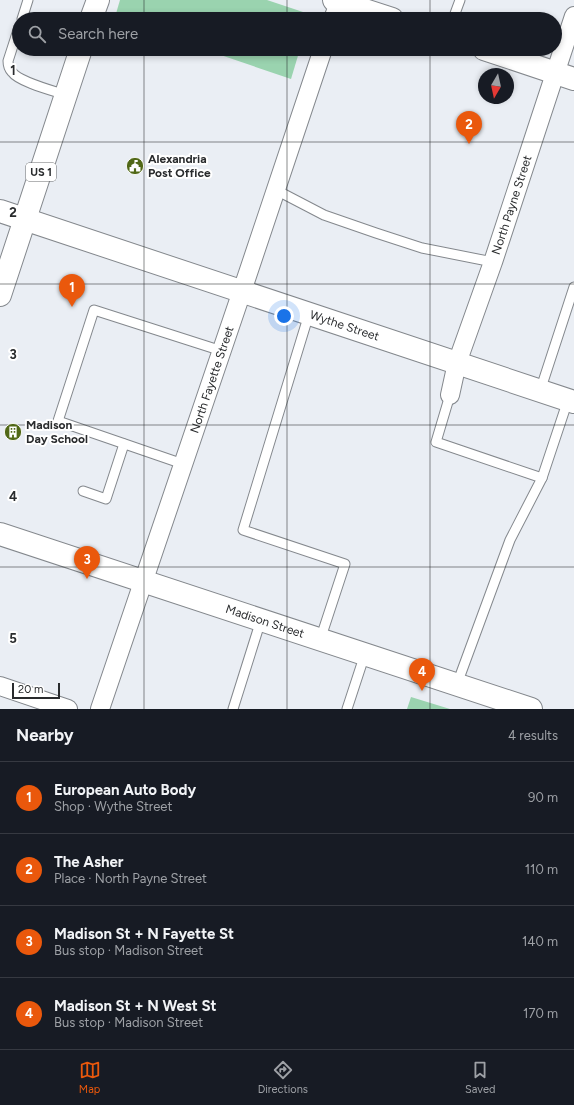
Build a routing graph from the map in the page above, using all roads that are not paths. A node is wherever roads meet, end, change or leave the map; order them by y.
1 (28, 0) edge
2 (98, 0) edge
3 (460, 0) edge
4 (337, 5) edge
5 (24, 12) edge
6 (94, 12) edge
7 (364, 12) edge
8 (456, 12) edge
9 (574, 16) edge
10 (12, 48) edge
11 (80, 56) edge
12 (321, 56) edge
13 (505, 56) edge
14 (565, 76) edge
15 (66, 95) junction
16 (276, 190) junction
17 (0, 212) edge
18 (25, 220) junction
19 (493, 262) junction
20 (574, 287) edge
21 (242, 292) junction
22 (0, 295) edge
23 (309, 314) junction
24 (222, 351) junction
25 (457, 363) junction
26 (540, 391) junction
27 (450, 395) joint
28 (571, 401) edge
29 (124, 444) junction
30 (183, 464) junction
31 (542, 478) junction
32 (83, 491) dead end
33 (0, 534) edge
34 (144, 581) junction
35 (261, 620) junction
36 (320, 640) junction
37 (365, 654) junction
38 (457, 684) junction
39 (0, 686) edge
40 (68, 709) edge
41 (100, 709) edge
42 (233, 709) edge
43 (347, 709) edge
44 (531, 709) edge

1 - 5 lane
2 - 6 main road
3 - 8 lane
4 - 7 main road
9 - 14 street, North Payne Street
10 - 15 lane
11 - 15 main road, US 1
12 - 16 street, North Fayette Street
13 - 14 main road
14 - 19 street, North Payne Street
15 - 18 main road, US 1
16 - 19 lane
16 - 21 street, North Fayette Street
17 - 18 main road, Wythe Street
18 - 21 main road, Wythe Street
18 - 22 main road, US 1
19 - 25 street, North Payne Street
20 - 26 lane
21 - 23 main road, Wythe Street
21 - 24 street, North Fayette Street
23 - 25 main road, Wythe Street
23 - 36 lane
24 - 29 lane
24 - 30 street, North Fayette Street
25 - 26 main road, Wythe Street
25 - 27 street, North Payne Street
26 - 28 main road, Wythe Street
27 - 31 lane
28 - 31 lane
29 - 30 lane
29 - 32 lane
30 - 34 street, North Fayette Street
31 - 38 lane
33 - 34 main road, Madison Street
34 - 35 main road, Madison Street
34 - 41 street, North Fayette Street
35 - 36 main road, Madison Street
35 - 42 lane
36 - 37 main road, Madison Street
37 - 38 main road, Madison Street
37 - 43 lane
38 - 44 main road, Madison Street
39 - 40 street

